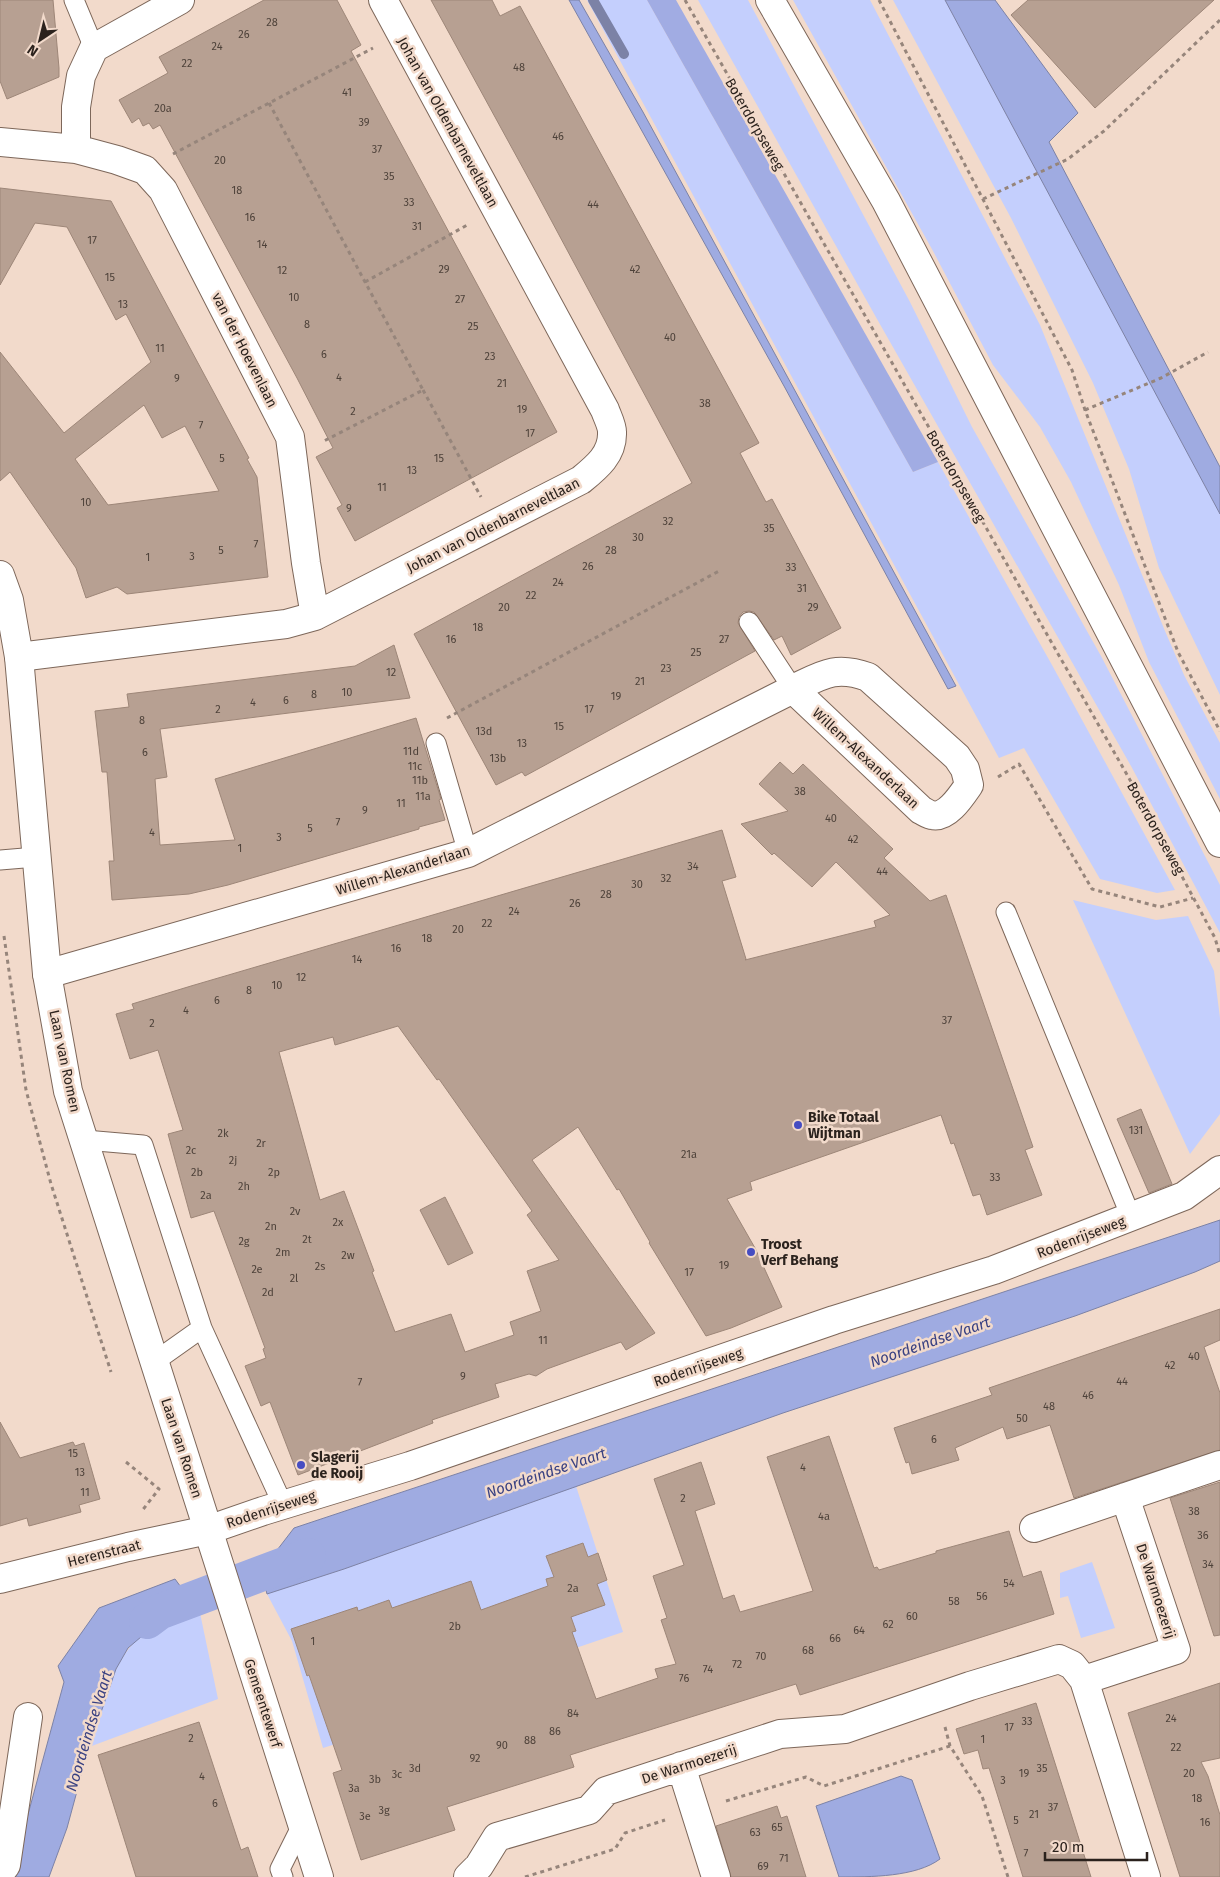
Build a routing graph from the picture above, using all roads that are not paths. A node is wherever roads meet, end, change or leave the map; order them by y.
1 (74, 0) edge
2 (180, 0) edge
3 (383, 0) edge
4 (770, 0) edge
5 (94, 48) junction
6 (0, 142) edge
7 (76, 149) junction
8 (0, 575) edge
9 (315, 616) junction
10 (749, 622) dead end
11 (19, 656) junction
12 (793, 689) junction
13 (436, 743) road end
14 (1220, 843) edge
15 (468, 853) junction
16 (36, 857) junction
17 (0, 860) edge
18 (1006, 912) dead end
19 (47, 974) junction
20 (85, 1140) junction
21 (1220, 1170) edge
22 (1220, 1192) edge
23 (1184, 1196) junction
24 (1132, 1217) junction
25 (202, 1328) junction
26 (154, 1362) junction
27 (1220, 1465) edge
28 (1125, 1497) junction
29 (283, 1505) junction
30 (1034, 1528) dead end
31 (212, 1541) junction
32 (0, 1579) edge
33 (1084, 1680) junction
34 (28, 1717) dead end
35 (681, 1766) junction
36 (302, 1825) junction
37 (0, 1873) edge
38 (283, 1877) edge
39 (319, 1877) edge
40 (468, 1877) edge
41 (716, 1877) edge
42 (1146, 1877) edge

1 - 5 lane
2 - 5 street
3 - 9 street, Johan van Oldenbarneveltlaan
4 - 14 street
5 - 7 street
6 - 7 street, van der Hoevenlaan
7 - 9 street, van der Hoevenlaan
8 - 11 street, Laan van Romen
9 - 11 street, Johan van Oldenbarneveltlaan
10 - 12 lane
11 - 16 street, Laan van Romen
12 - 12 street, Willem-Alexanderlaan
12 - 15 street, Willem-Alexanderlaan
13 - 15 lane
15 - 19 street, Willem-Alexanderlaan
16 - 17 lane
16 - 19 street, Laan van Romen
18 - 24 lane
19 - 20 street, Laan van Romen
20 - 25 lane
20 - 26 street, Laan van Romen
21 - 23 street, Rodenrijseweg
22 - 23 street, Rodenrijseweg
23 - 24 street, Rodenrijseweg
24 - 29 street, Rodenrijseweg
25 - 26 lane
25 - 29 lane
26 - 31 street, Laan van Romen
27 - 28 street
28 - 30 street
28 - 33 street, De Warmoezerij
29 - 31 street, Rodenrijseweg
31 - 32 street, Herenstraat
31 - 36 street, Gemeentewerf
33 - 35 street, De Warmoezerij
33 - 42 street, De Warmoezerij
34 - 37 street
35 - 40 street, De Warmoezerij
35 - 41 street
36 - 38 lane
36 - 39 street, Gemeentewerf

